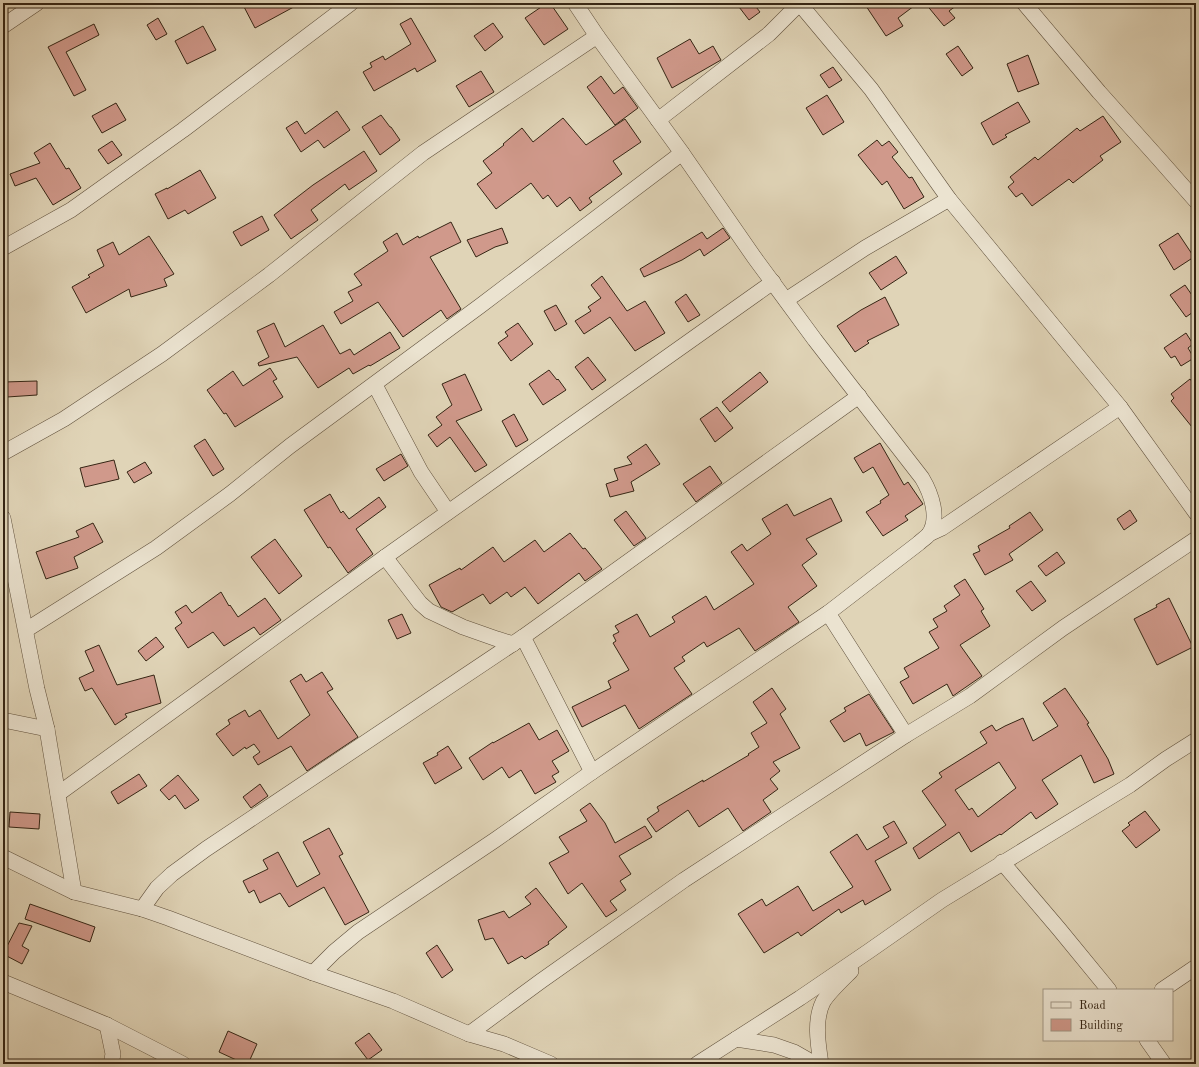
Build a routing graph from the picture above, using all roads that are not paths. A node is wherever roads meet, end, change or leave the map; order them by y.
1 (37, 3) edge
2 (351, 3) edge
3 (575, 3) edge
4 (800, 3) edge
5 (1024, 3) edge
6 (3, 26) edge
7 (597, 36) junction
8 (658, 120) junction
9 (682, 152) junction
10 (949, 199) junction
11 (1196, 201) edge
12 (3, 248) edge
13 (773, 282) junction
14 (786, 300) junction
15 (375, 384) junction
16 (859, 396) junction
17 (1120, 407) junction
18 (3, 453) edge
19 (448, 512) junction
20 (1196, 512) edge
21 (3, 518) edge
22 (929, 534) junction
23 (1196, 539) edge
24 (386, 557) junction
25 (828, 613) junction
26 (26, 630) junction
27 (518, 640) junction
28 (3, 720) edge
29 (47, 729) junction
30 (906, 735) junction
31 (1196, 740) edge
32 (592, 772) junction
33 (58, 794) junction
34 (3, 856) edge
35 (1002, 862) junction
36 (74, 892) junction
37 (142, 909) junction
38 (869, 951) junction
39 (1196, 967) edge
40 (313, 973) junction
41 (3, 982) edge
42 (1108, 989) edge
43 (1163, 989) edge
44 (107, 1025) junction
45 (469, 1034) junction
46 (736, 1039) junction
47 (1148, 1041) edge
48 (111, 1064) edge
49 (183, 1064) edge
50 (551, 1064) edge
51 (697, 1064) edge
52 (815, 1064) edge
53 (821, 1064) edge
54 (1164, 1064) edge

1 - 6 street
2 - 12 street
3 - 7 street
4 - 8 street
4 - 10 street
5 - 11 street
7 - 8 street
7 - 18 street
8 - 9 street
9 - 13 street
9 - 15 street
10 - 14 street
10 - 17 street
13 - 14 street
13 - 19 street
14 - 16 street
15 - 19 street
15 - 26 street
16 - 22 street
16 - 27 street
17 - 20 street
17 - 22 street
19 - 24 street
21 - 26 street
22 - 25 street
23 - 30 street
24 - 27 street
24 - 33 street
25 - 30 street
25 - 32 street
26 - 29 street
27 - 32 street
27 - 37 street
28 - 29 street
29 - 33 street
30 - 45 street
31 - 35 street
32 - 40 street
33 - 36 street
34 - 36 street
35 - 38 street
35 - 42 street
36 - 37 street
37 - 40 street
38 - 46 street
38 - 53 street
39 - 43 street
40 - 45 street
41 - 44 street
44 - 48 street
44 - 49 street
45 - 50 street
46 - 51 street
46 - 52 street
47 - 54 street

